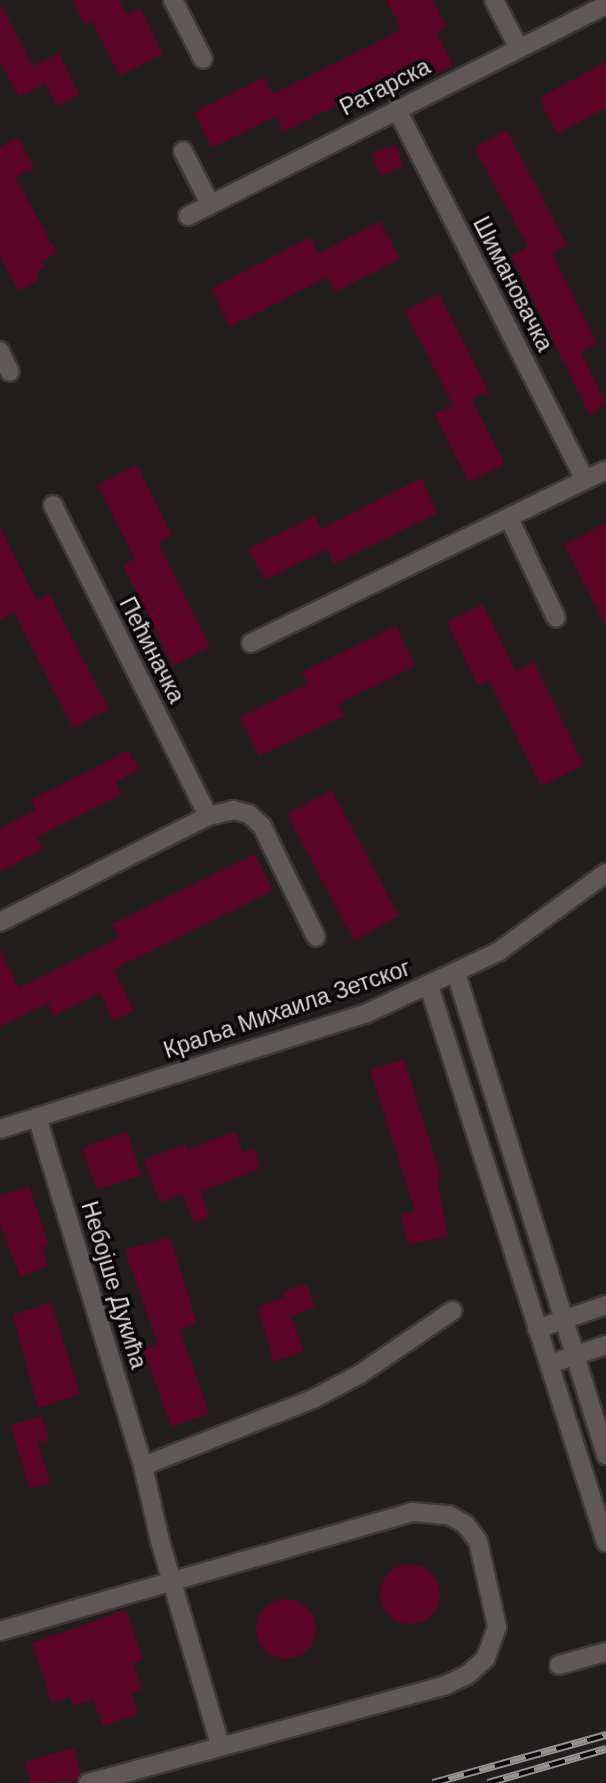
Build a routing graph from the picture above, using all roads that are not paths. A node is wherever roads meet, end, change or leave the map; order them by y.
1 (173, 0) edge
2 (494, 0) edge
3 (606, 5) edge
4 (518, 47) junction
5 (203, 59) dead end
6 (397, 109) junction
7 (183, 151) dead end
8 (210, 204) junction
9 (188, 216) dead end
10 (0, 351) edge
11 (10, 372) dead end
12 (606, 470) edge
13 (585, 480) junction
14 (53, 505) dead end
15 (509, 518) junction
16 (556, 618) dead end
17 (251, 643) dead end
18 (208, 816) junction
19 (606, 873) edge
20 (0, 922) edge
21 (316, 937) dead end
22 (456, 973) junction
23 (429, 986) junction
24 (37, 1117) junction
25 (0, 1129) edge
26 (606, 1306) edge
27 (452, 1311) dead end
28 (563, 1319) junction
29 (537, 1329) junction
30 (606, 1345) edge
31 (575, 1355) junction
32 (550, 1364) junction
33 (606, 1455) edge
34 (143, 1466) junction
35 (606, 1543) edge
36 (172, 1581) junction
37 (0, 1631) edge
38 (606, 1652) edge
39 (559, 1665) dead end
40 (220, 1745) junction
41 (88, 1783) edge

1 - 5 street
2 - 4 street
3 - 4 street, Ратарска
4 - 6 street, Ратарска
6 - 8 street, Ратарска
6 - 13 street, Шимановачка
7 - 8 street
8 - 9 street, Ратарска
10 - 11 street
12 - 13 street
13 - 15 street
14 - 18 street, Пећиначка
15 - 16 street
15 - 17 street
18 - 20 street
18 - 21 street
19 - 22 street, Краља Михаила Зетског
22 - 23 street, Краља Михаила Зетског
22 - 28 street
23 - 24 street, Краља Михаила Зетског
23 - 29 street
24 - 25 street, Краља Михаила Зетског
24 - 34 street, Небојше Дукића
26 - 28 street
27 - 34 street
28 - 29 street
28 - 31 street
29 - 32 street
30 - 31 street
31 - 32 street
31 - 33 street
32 - 35 street
34 - 36 street, Небојше Дукића
36 - 37 street
36 - 40 street, Небојше Дукића
36 - 40 street
38 - 39 street
40 - 41 street

